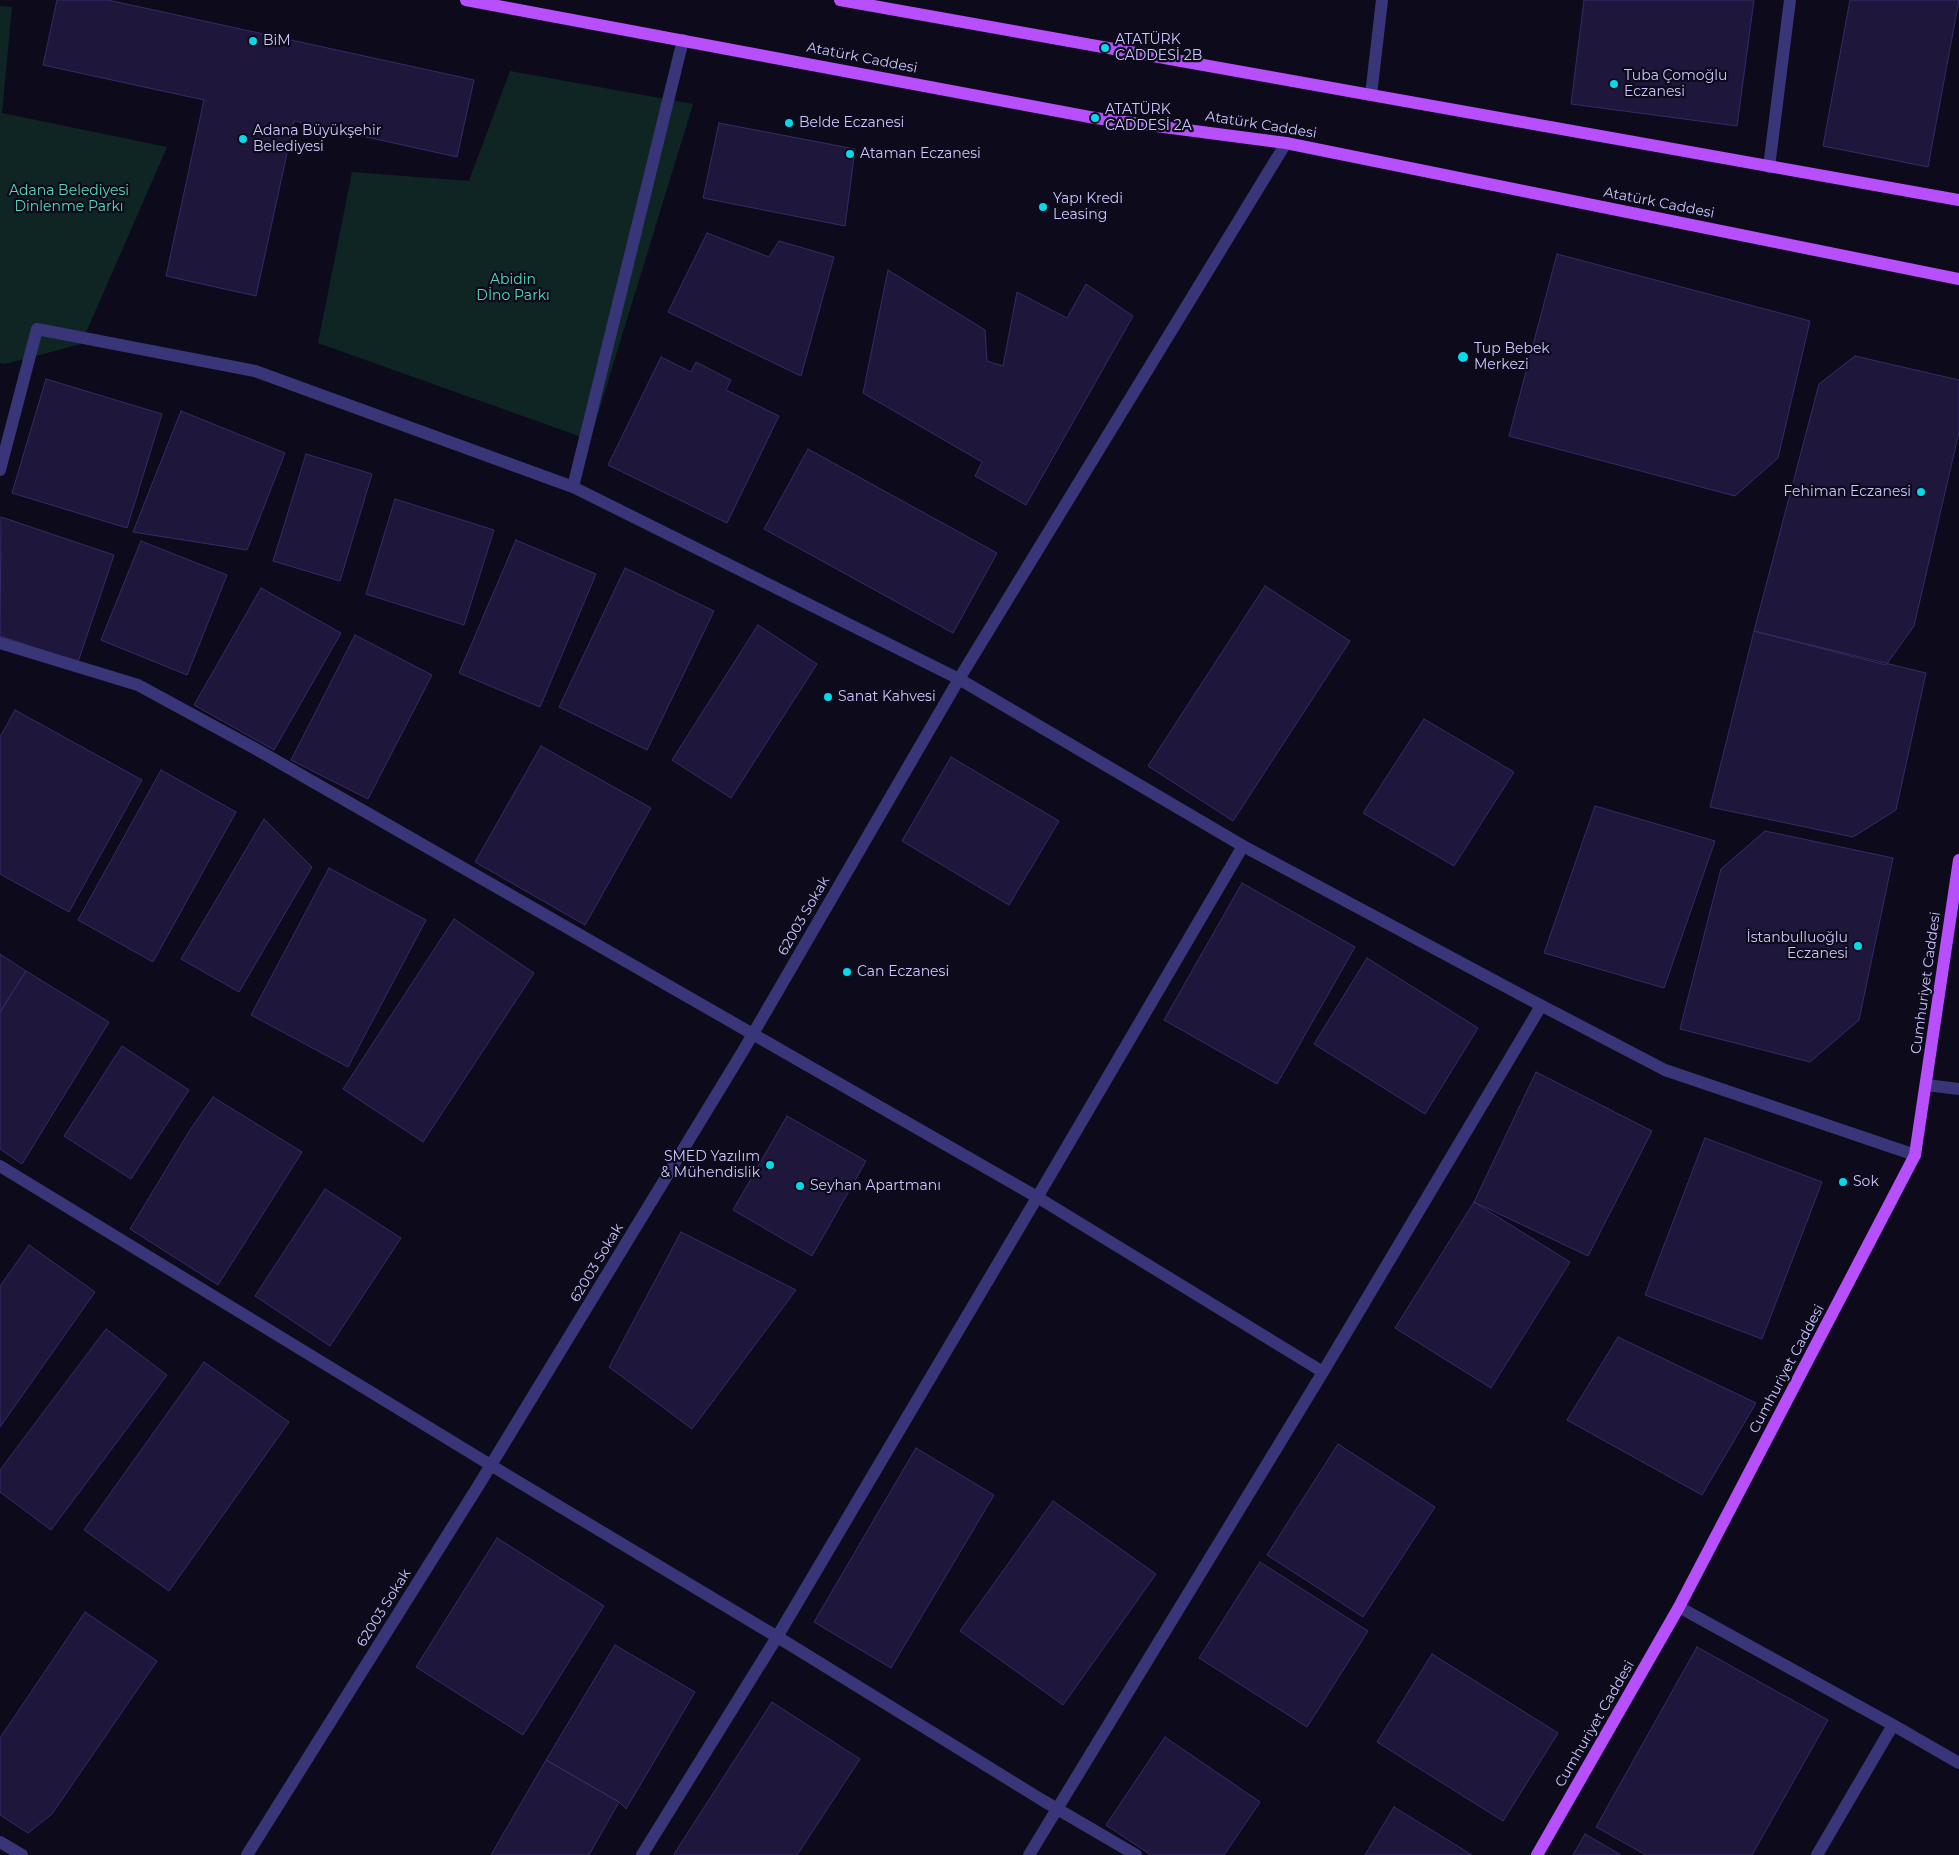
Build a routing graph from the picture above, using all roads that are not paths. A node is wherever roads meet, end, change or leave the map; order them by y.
1 (466, 0) edge
2 (840, 0) edge
3 (1382, 0) edge
4 (1790, 0) edge
5 (683, 40) junction
6 (1371, 95) junction
7 (1286, 142) junction
8 (1769, 166) junction
9 (1959, 200) edge
10 (1959, 279) edge
11 (0, 470) edge
12 (572, 487) junction
13 (0, 643) edge
14 (959, 679) junction
15 (1242, 846) junction
16 (1959, 860) edge
17 (1541, 1006) junction
18 (754, 1034) junction
19 (1926, 1085) junction
20 (1959, 1089) edge
21 (1915, 1155) junction
22 (0, 1166) edge
23 (1037, 1198) junction
24 (1323, 1372) junction
25 (491, 1465) junction
26 (1679, 1607) junction
27 (777, 1636) junction
28 (1893, 1724) junction
29 (1959, 1763) edge
30 (1057, 1809) junction
31 (0, 1842) edge
32 (22, 1855) edge
33 (247, 1855) edge
34 (642, 1855) edge
35 (1029, 1855) edge
36 (1136, 1855) edge
37 (1537, 1855) edge
38 (1817, 1855) edge

1 - 5 main road, Atatürk Caddesi
2 - 6 main road
3 - 6 street
4 - 8 street
5 - 7 main road, Atatürk Caddesi
5 - 12 street
6 - 8 main road
7 - 10 main road, Atatürk Caddesi
7 - 14 street, 62003 Sokak
8 - 9 main road
11 - 12 street
12 - 14 street
13 - 18 street
14 - 15 street
14 - 18 street, 62003 Sokak
15 - 17 street
15 - 23 street
16 - 19 main road, Cumhuriyet Caddesi
17 - 21 street
17 - 24 street
18 - 23 street
18 - 25 street, 62003 Sokak
19 - 20 street
19 - 21 main road, Cumhuriyet Caddesi
21 - 26 main road, Cumhuriyet Caddesi
22 - 25 street
23 - 24 street
23 - 27 street
24 - 30 street
25 - 27 street
25 - 33 street, 62003 Sokak
26 - 28 street
26 - 37 main road, Cumhuriyet Caddesi
27 - 30 street
27 - 34 street
28 - 29 street
28 - 38 street
30 - 35 street
30 - 36 street
31 - 32 street

